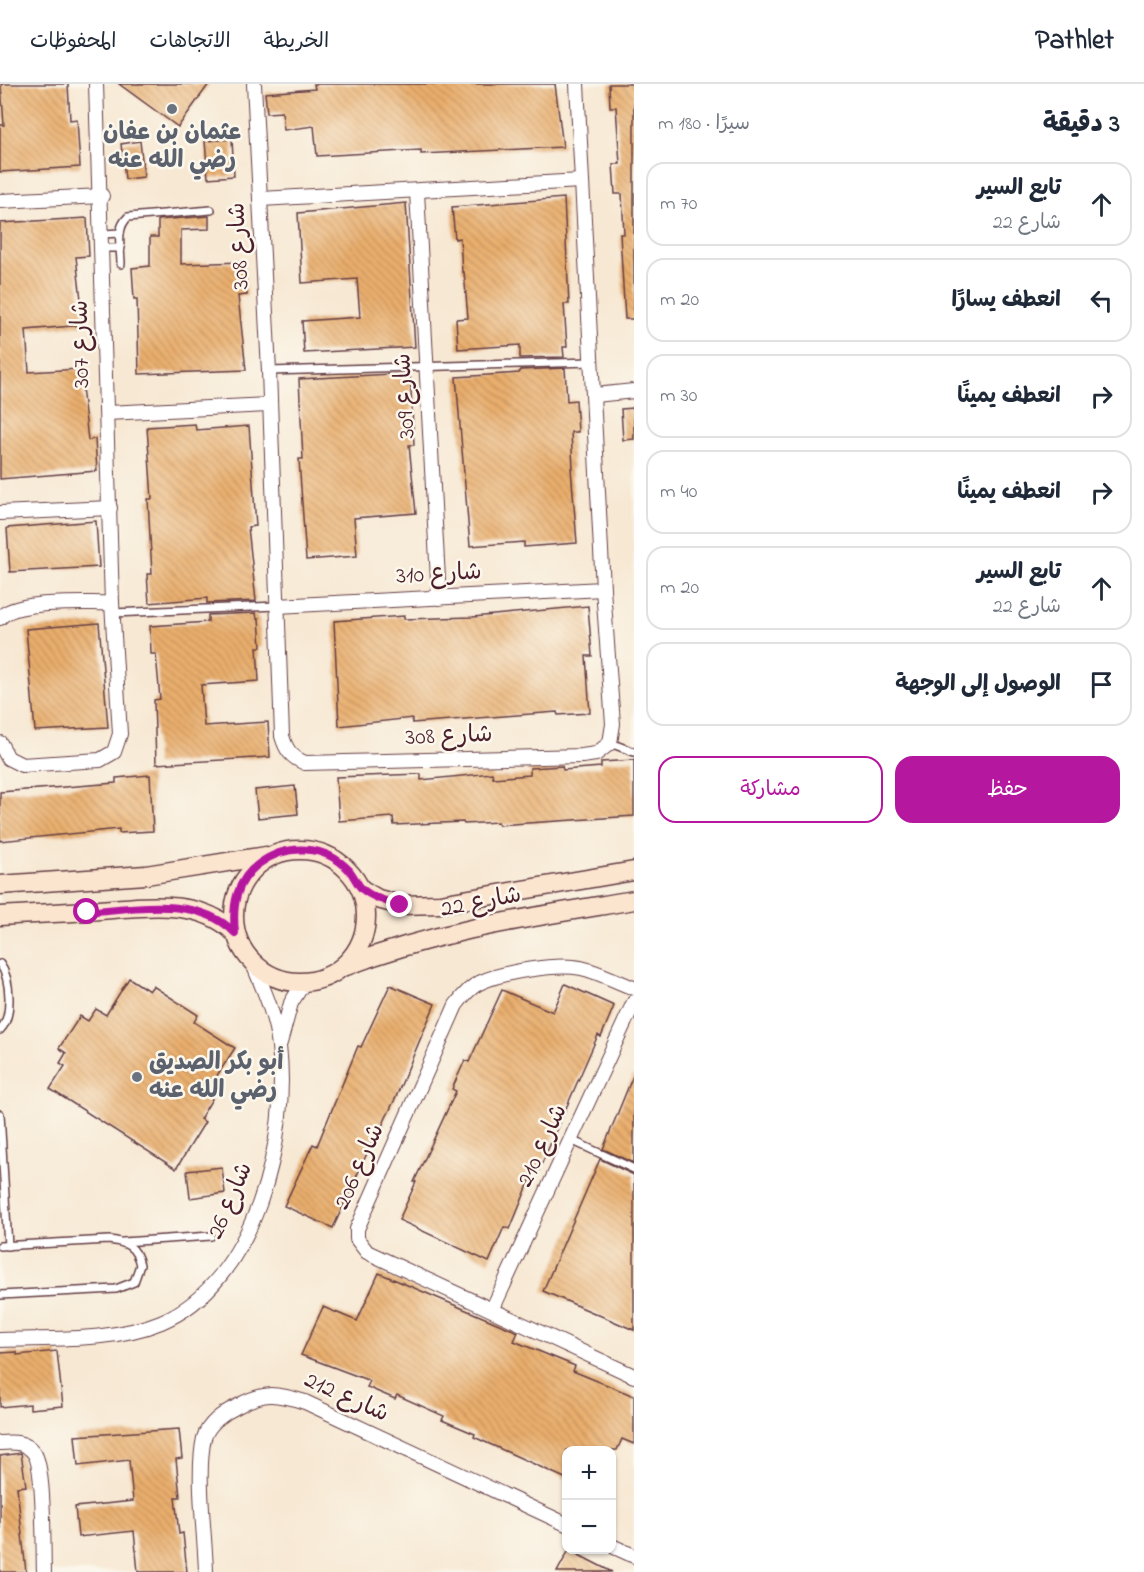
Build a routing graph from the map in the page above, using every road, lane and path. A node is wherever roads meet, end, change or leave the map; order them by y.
1 (96, 84) edge
2 (254, 84) edge
3 (577, 84) edge
4 (581, 182) junction
5 (417, 192) junction
6 (102, 196) junction
7 (261, 199) junction
8 (0, 201) edge
9 (211, 210) dead end
10 (120, 234) junction
11 (103, 241) junction
12 (121, 248) junction
13 (122, 264) dead end
14 (592, 362) junction
15 (427, 367) junction
16 (269, 371) junction
17 (634, 392) edge
18 (595, 394) junction
19 (269, 405) junction
20 (106, 413) junction
21 (110, 508) junction
22 (0, 513) edge
23 (603, 589) junction
24 (439, 598) junction
25 (277, 606) junction
26 (113, 608) junction
27 (0, 618) edge
28 (0, 743) edge
29 (610, 743) junction
30 (634, 752) edge
31 (271, 855) junction
32 (634, 871) edge
33 (0, 885) edge
34 (362, 889) junction
35 (634, 900) edge
36 (0, 916) edge
37 (235, 933) junction
38 (0, 964) edge
39 (253, 964) junction
40 (342, 968) junction
41 (304, 982) junction
42 (634, 988) edge
43 (634, 1002) edge
44 (0, 1030) edge
45 (279, 1045) junction
46 (0, 1114) edge
47 (571, 1140) junction
48 (634, 1169) edge
49 (211, 1236) dead end
50 (123, 1242) junction
51 (4, 1246) edge
52 (0, 1295) edge
53 (493, 1308) junction
54 (0, 1340) edge
55 (634, 1376) edge
56 (0, 1443) edge
57 (562, 1522) edge
58 (616, 1548) edge
59 (634, 1556) edge
60 (44, 1572) edge
61 (206, 1572) edge

1 - 6 street, شارع 307
2 - 7 street, شارع 308
3 - 4 street
4 - 5 street
4 - 14 street
5 - 7 street
5 - 15 street, شارع 309
6 - 8 street
6 - 11 street, شارع 307
7 - 16 street, شارع 308
9 - 10 lane
10 - 11 lane
10 - 12 lane
11 - 12 lane
11 - 20 street, شارع 307
12 - 13 lane
14 - 15 lane
14 - 18 street
15 - 16 lane
15 - 24 street, شارع 309
16 - 19 street, شارع 308
17 - 18 street
18 - 23 street
19 - 20 street
19 - 25 street, شارع 308
20 - 21 street, شارع 307
21 - 22 street
21 - 26 street, شارع 307
23 - 24 street, شارع 310
23 - 29 street
24 - 25 street, شارع 310
25 - 26 lane
25 - 29 street, شارع 308
26 - 27 street
26 - 28 street, شارع 307
29 - 30 lane
31 - 33 street
31 - 34 street
31 - 37 street
32 - 34 street, شارع 22
34 - 40 street
35 - 40 street, شارع 22
36 - 37 street
37 - 39 street
38 - 44 lane
39 - 41 street
39 - 45 street, شارع 26
40 - 41 street
41 - 45 street, شارع 26
42 - 53 street, شارع 206
43 - 47 street, شارع 210
45 - 54 street, شارع 26
46 - 51 lane
47 - 48 lane
47 - 53 street, شارع 210
49 - 50 lane
50 - 51 lane
50 - 52 lane
53 - 55 street, شارع 206
56 - 60 street
57 - 61 street, شارع 212
58 - 59 street

